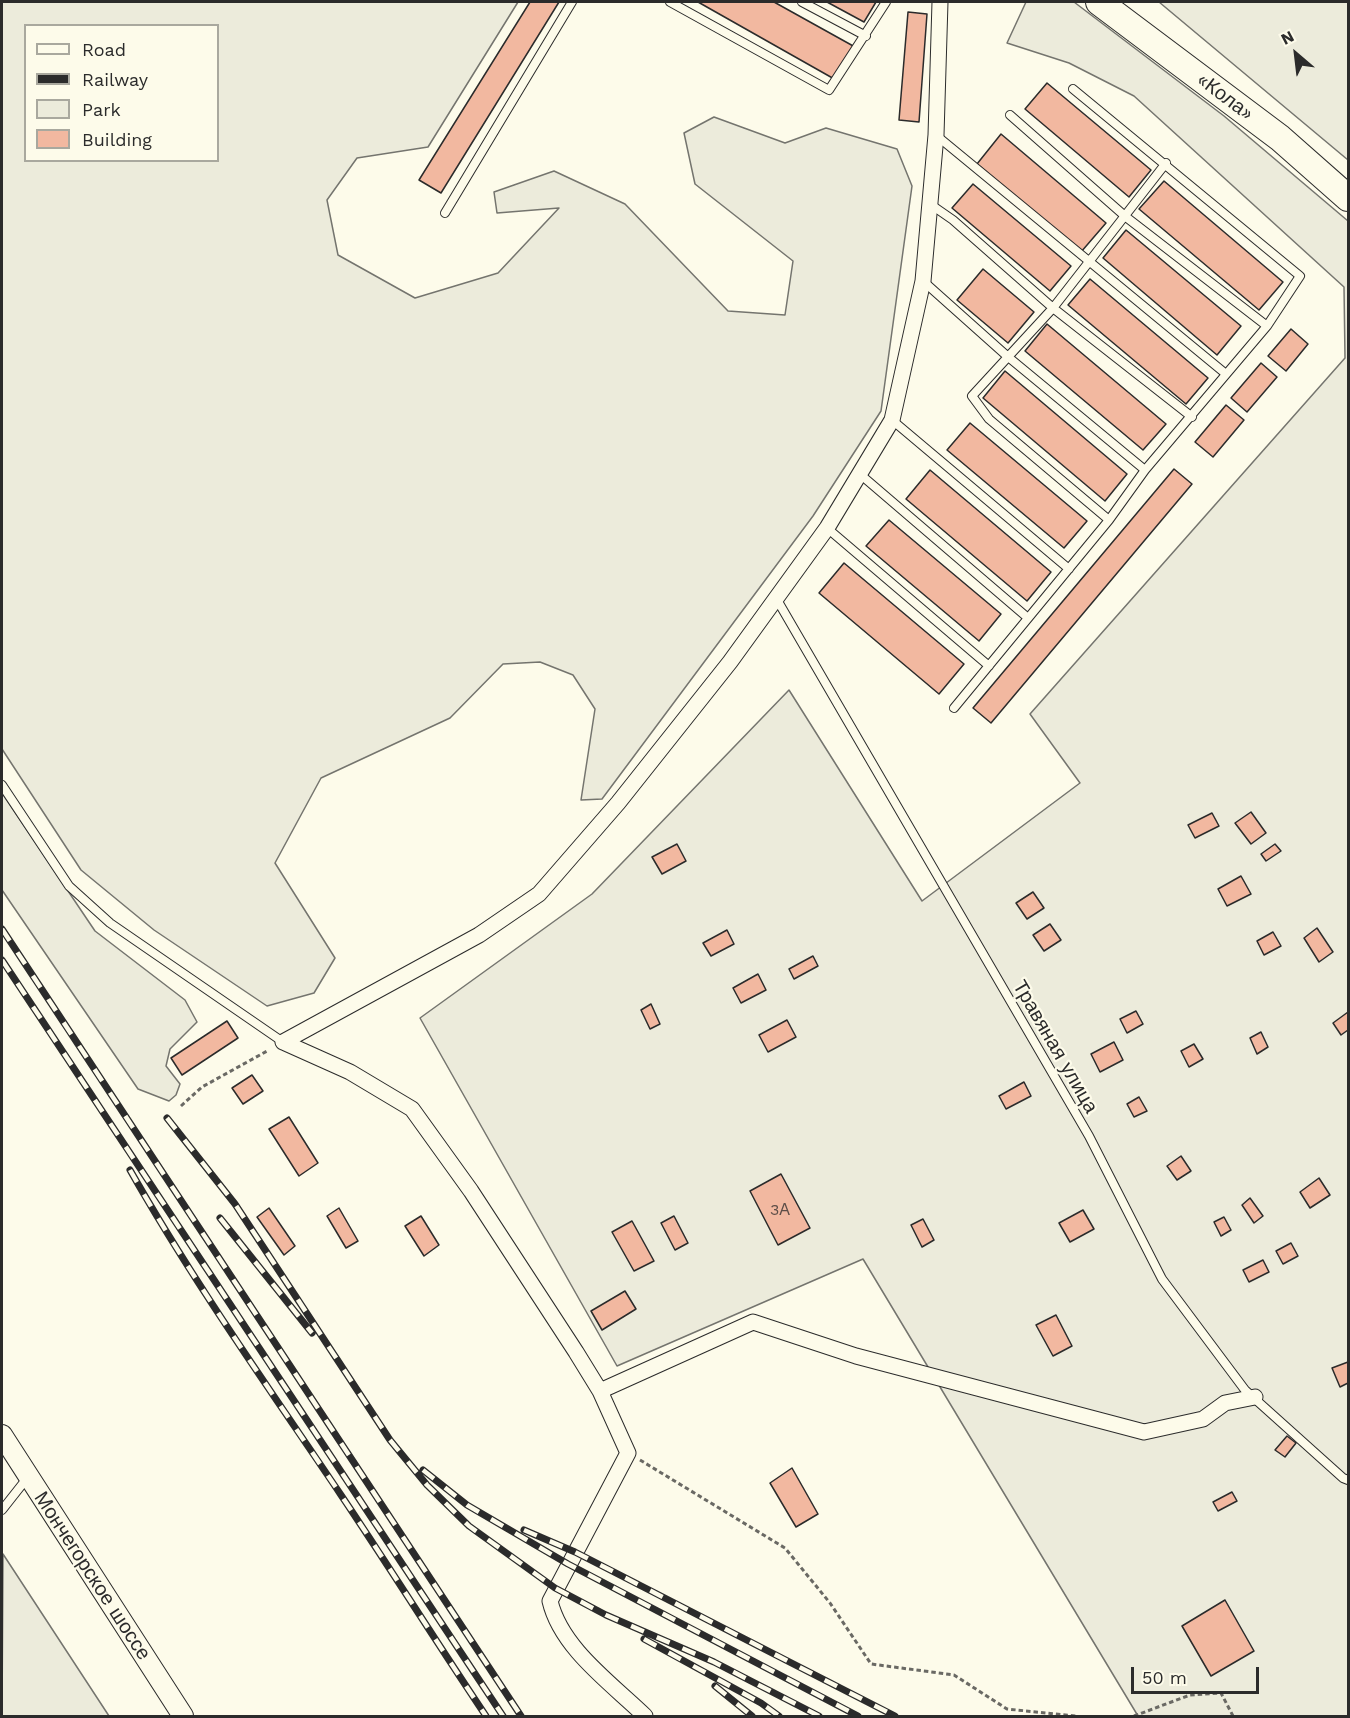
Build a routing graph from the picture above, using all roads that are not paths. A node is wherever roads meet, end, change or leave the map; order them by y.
1 (572, 2) edge
2 (670, 2) edge
3 (802, 2) edge
4 (886, 2) edge
5 (940, 2) edge
6 (1099, 2) edge
7 (866, 36) junction
8 (1073, 89) dead end
9 (1010, 115) dead end
10 (936, 135) junction
11 (1167, 163) junction
12 (1348, 198) edge
13 (930, 204) junction
14 (445, 213) dead end
15 (1126, 217) junction
16 (1089, 263) junction
17 (923, 281) junction
18 (1053, 308) junction
19 (1267, 326) junction
20 (1007, 356) junction
21 (1227, 374) junction
22 (1192, 417) junction
23 (892, 420) junction
24 (1145, 470) junction
25 (861, 475) junction
26 (1109, 520) junction
27 (827, 528) junction
28 (1069, 569) junction
29 (775, 596) junction
30 (1028, 618) junction
31 (989, 666) junction
32 (954, 708) dead end
33 (2, 785) edge
34 (284, 1042) junction
35 (600, 1391) junction
36 (1255, 1397) junction
37 (2, 1435) edge
38 (28, 1477) junction
39 (1348, 1480) edge
40 (2, 1510) edge
41 (183, 1716) edge
42 (645, 1716) edge

1 - 14 lane
2 - 7 lane
3 - 7 lane
4 - 7 lane
5 - 10 street
6 - 12 highway, «Кола»
8 - 11 lane
9 - 15 lane
10 - 13 street
10 - 16 lane
11 - 15 lane
11 - 19 lane
13 - 17 street
13 - 18 lane
15 - 16 lane
15 - 19 lane
16 - 18 lane
16 - 21 lane
17 - 20 lane
17 - 23 street
18 - 20 lane
18 - 22 lane
19 - 21 lane
20 - 24 lane
20 - 26 lane
21 - 22 lane
22 - 24 lane
23 - 25 street
23 - 28 lane
24 - 26 lane
25 - 27 street
25 - 30 lane
26 - 28 lane
27 - 29 street
27 - 31 lane
28 - 30 lane
29 - 34 street
29 - 36 lane, Травяная улица
30 - 31 lane
31 - 32 lane
33 - 34 lane
34 - 35 street
35 - 36 street
35 - 42 street
36 - 39 lane, Травяная улица
37 - 38 street, Мончегорское шоссе
38 - 40 lane
38 - 41 street, Мончегорское шоссе

